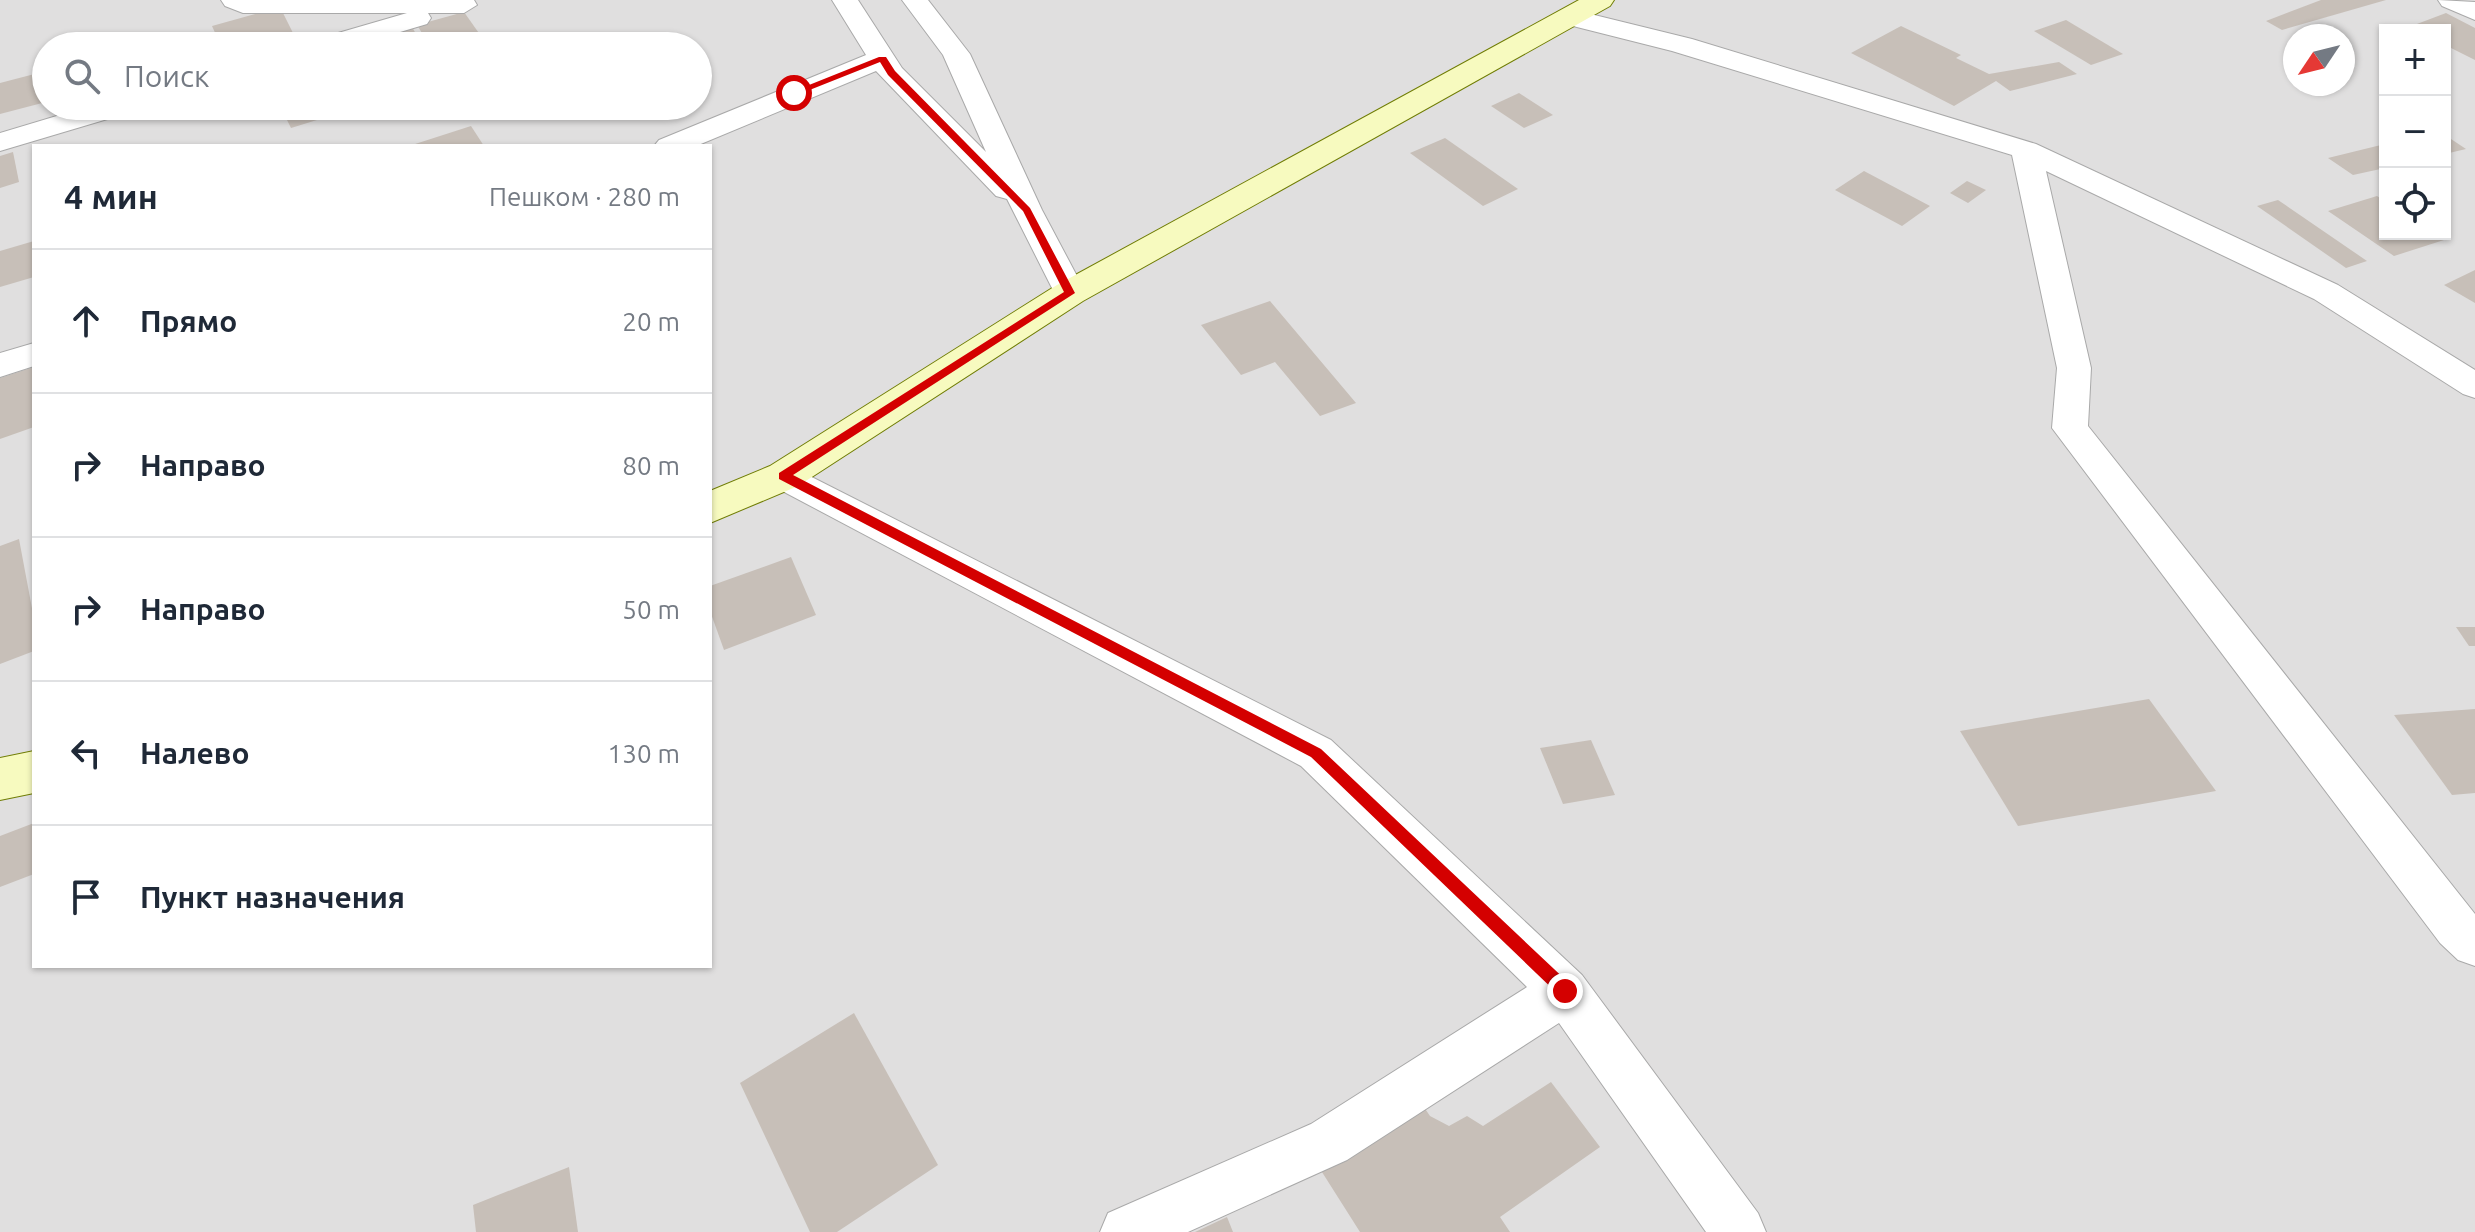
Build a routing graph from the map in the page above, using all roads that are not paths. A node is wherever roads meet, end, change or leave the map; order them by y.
1 (234, 0) edge
2 (845, 0) edge
3 (915, 0) edge
4 (1600, 0) edge
5 (2451, 0) edge
6 (472, 2) edge
7 (2475, 12) edge
8 (1570, 17) junction
9 (371, 32) edge
10 (882, 58) junction
11 (74, 120) edge
12 (0, 142) edge
13 (675, 144) edge
14 (2026, 150) junction
15 (1027, 210) junction
16 (1070, 293) junction
17 (32, 355) edge
18 (0, 365) edge
19 (2475, 386) edge
20 (784, 476) junction
21 (712, 507) edge
22 (32, 772) edge
23 (0, 779) edge
24 (2475, 944) edge
25 (1565, 991) junction
26 (1127, 1232) edge
27 (1739, 1232) edge

1 - 6 street
2 - 10 street
3 - 15 street
4 - 8 street
5 - 7 street
6 - 9 street
8 - 14 street
8 - 16 street
10 - 13 street
10 - 15 street
11 - 12 street
14 - 19 street
14 - 24 street
15 - 16 street
16 - 20 street
17 - 18 street
20 - 21 street
20 - 25 street
22 - 23 street
25 - 26 street
25 - 27 street

